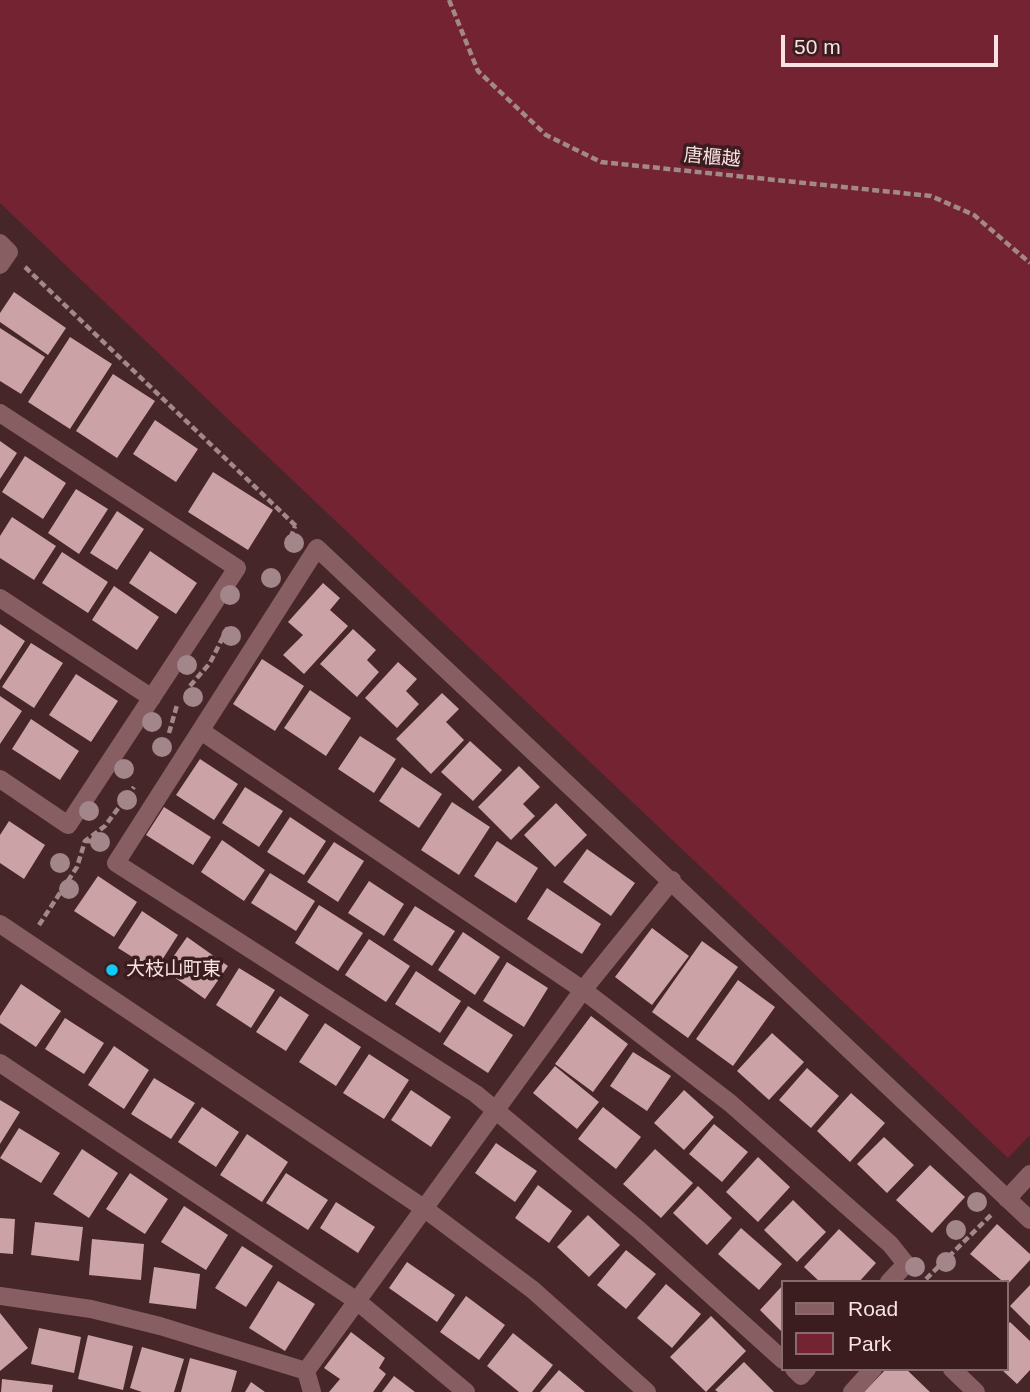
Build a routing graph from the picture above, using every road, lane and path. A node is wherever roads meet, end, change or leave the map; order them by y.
1 (449, 0) edge
2 (3, 253) edge
3 (1030, 263) edge
4 (0, 413) edge
5 (295, 526) junction
6 (317, 548) junction
7 (286, 551) dead end
8 (0, 598) edge
9 (235, 616) dead end
10 (185, 692) dead end
11 (152, 698) junction
12 (180, 698) dead end
13 (201, 732) junction
14 (166, 742) dead end
15 (0, 779) edge
16 (138, 782) dead end
17 (68, 825) junction
18 (85, 841) junction
19 (125, 850) junction
20 (672, 880) junction
21 (0, 924) edge
22 (27, 942) junction
23 (583, 990) junction
24 (0, 1063) edge
25 (496, 1109) junction
26 (1030, 1174) edge
27 (1007, 1199) junction
28 (425, 1209) junction
29 (1030, 1220) edge
30 (891, 1280) edge
31 (925, 1280) edge
32 (0, 1296) edge
33 (357, 1301) junction
34 (782, 1359) edge
35 (306, 1371) junction
36 (871, 1371) edge
37 (954, 1371) edge
38 (312, 1392) edge
39 (466, 1392) edge
40 (647, 1392) edge
41 (852, 1392) edge
42 (976, 1392) edge

1 - 3 path, 唐櫃越
2 - 5 path
4 - 11 street
5 - 6 path
5 - 7 path
6 - 13 street
6 - 20 street
8 - 11 street
9 - 10 path
11 - 17 street
12 - 14 path
13 - 19 street
13 - 23 street
15 - 17 street
16 - 18 path
17 - 18 path
18 - 19 path
18 - 22 path
19 - 25 street
20 - 23 street
20 - 27 street
21 - 22 street
22 - 28 street
23 - 25 street
23 - 30 street
24 - 33 street
25 - 28 street
25 - 34 street
26 - 27 street
27 - 29 street
27 - 31 path
28 - 33 street
28 - 40 street
32 - 35 street
33 - 35 street
33 - 39 street
35 - 38 street
36 - 41 street
37 - 42 street

